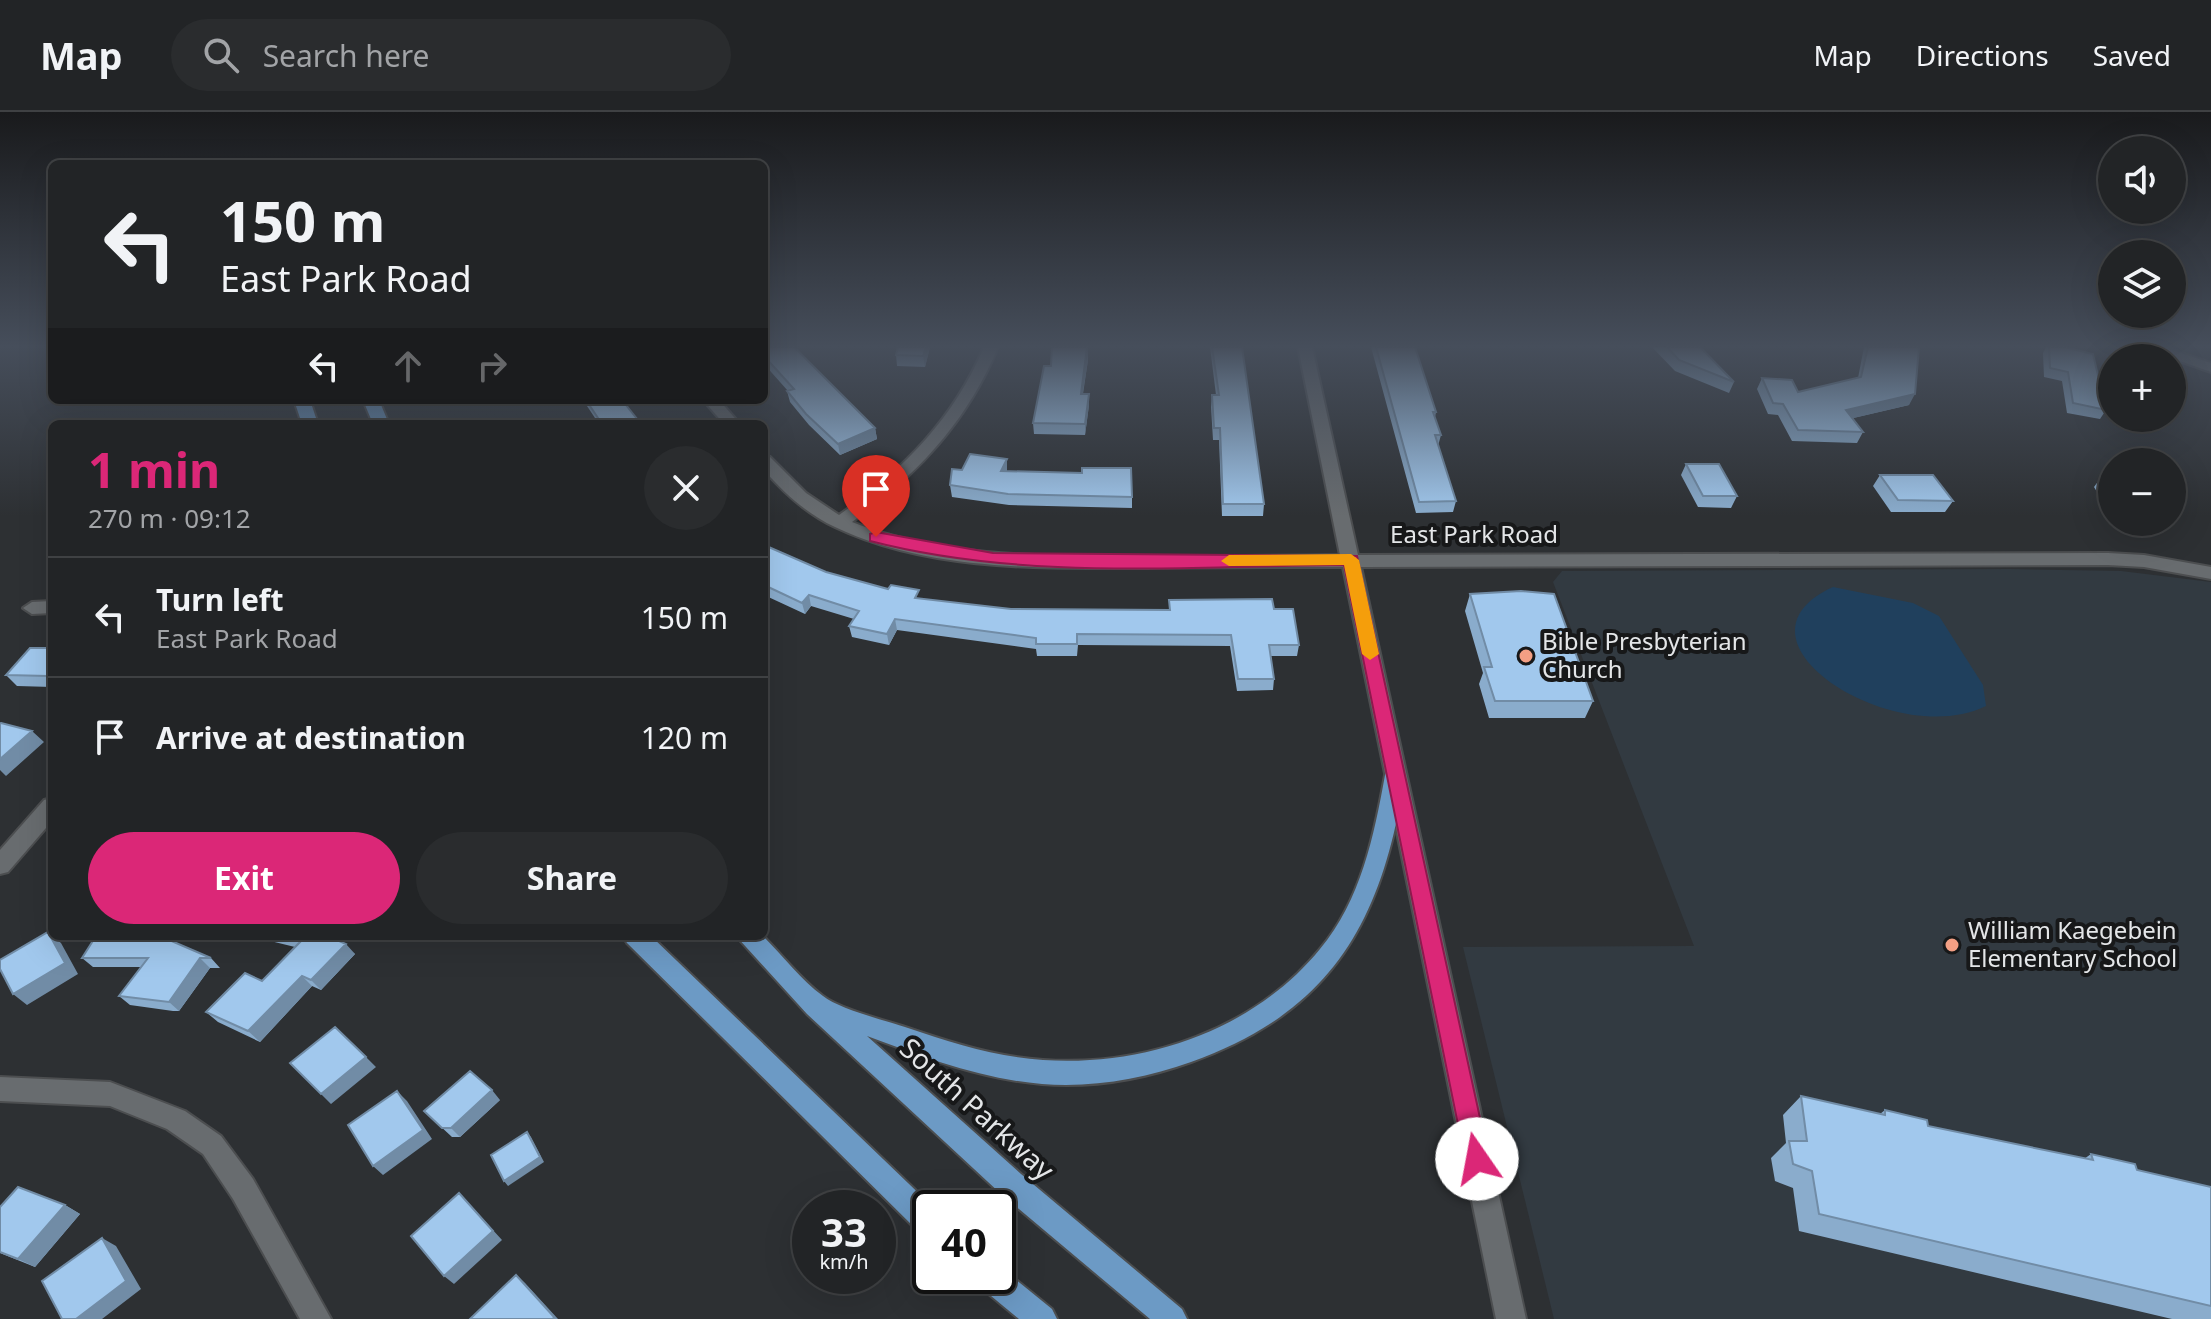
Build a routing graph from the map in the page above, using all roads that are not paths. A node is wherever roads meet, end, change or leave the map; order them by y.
1 (964, 403) edge
2 (1317, 403) edge
3 (714, 404) edge
4 (728, 420) edge
5 (768, 464) edge
6 (842, 521) junction
7 (1351, 560) junction
8 (2211, 573) edge
9 (48, 607) edge
10 (32, 608) dead end
11 (1395, 775) junction
12 (48, 811) edge
13 (0, 865) edge
14 (639, 940) edge
15 (752, 940) edge
16 (816, 1006) junction
17 (0, 1089) edge
18 (912, 1205) edge
19 (1011, 1294) edge
20 (316, 1319) edge
21 (1042, 1319) edge
22 (1172, 1319) edge
23 (1511, 1319) edge

1 - 6 street
2 - 7 street
3 - 4 street
5 - 6 street, East Park Road
6 - 7 street, East Park Road
7 - 8 street, East Park Road
7 - 11 street
9 - 10 street
11 - 16 main road
11 - 23 street
12 - 13 street
14 - 18 main road
15 - 16 main road, South Parkway
16 - 22 main road, South Parkway
17 - 20 street
19 - 21 main road

